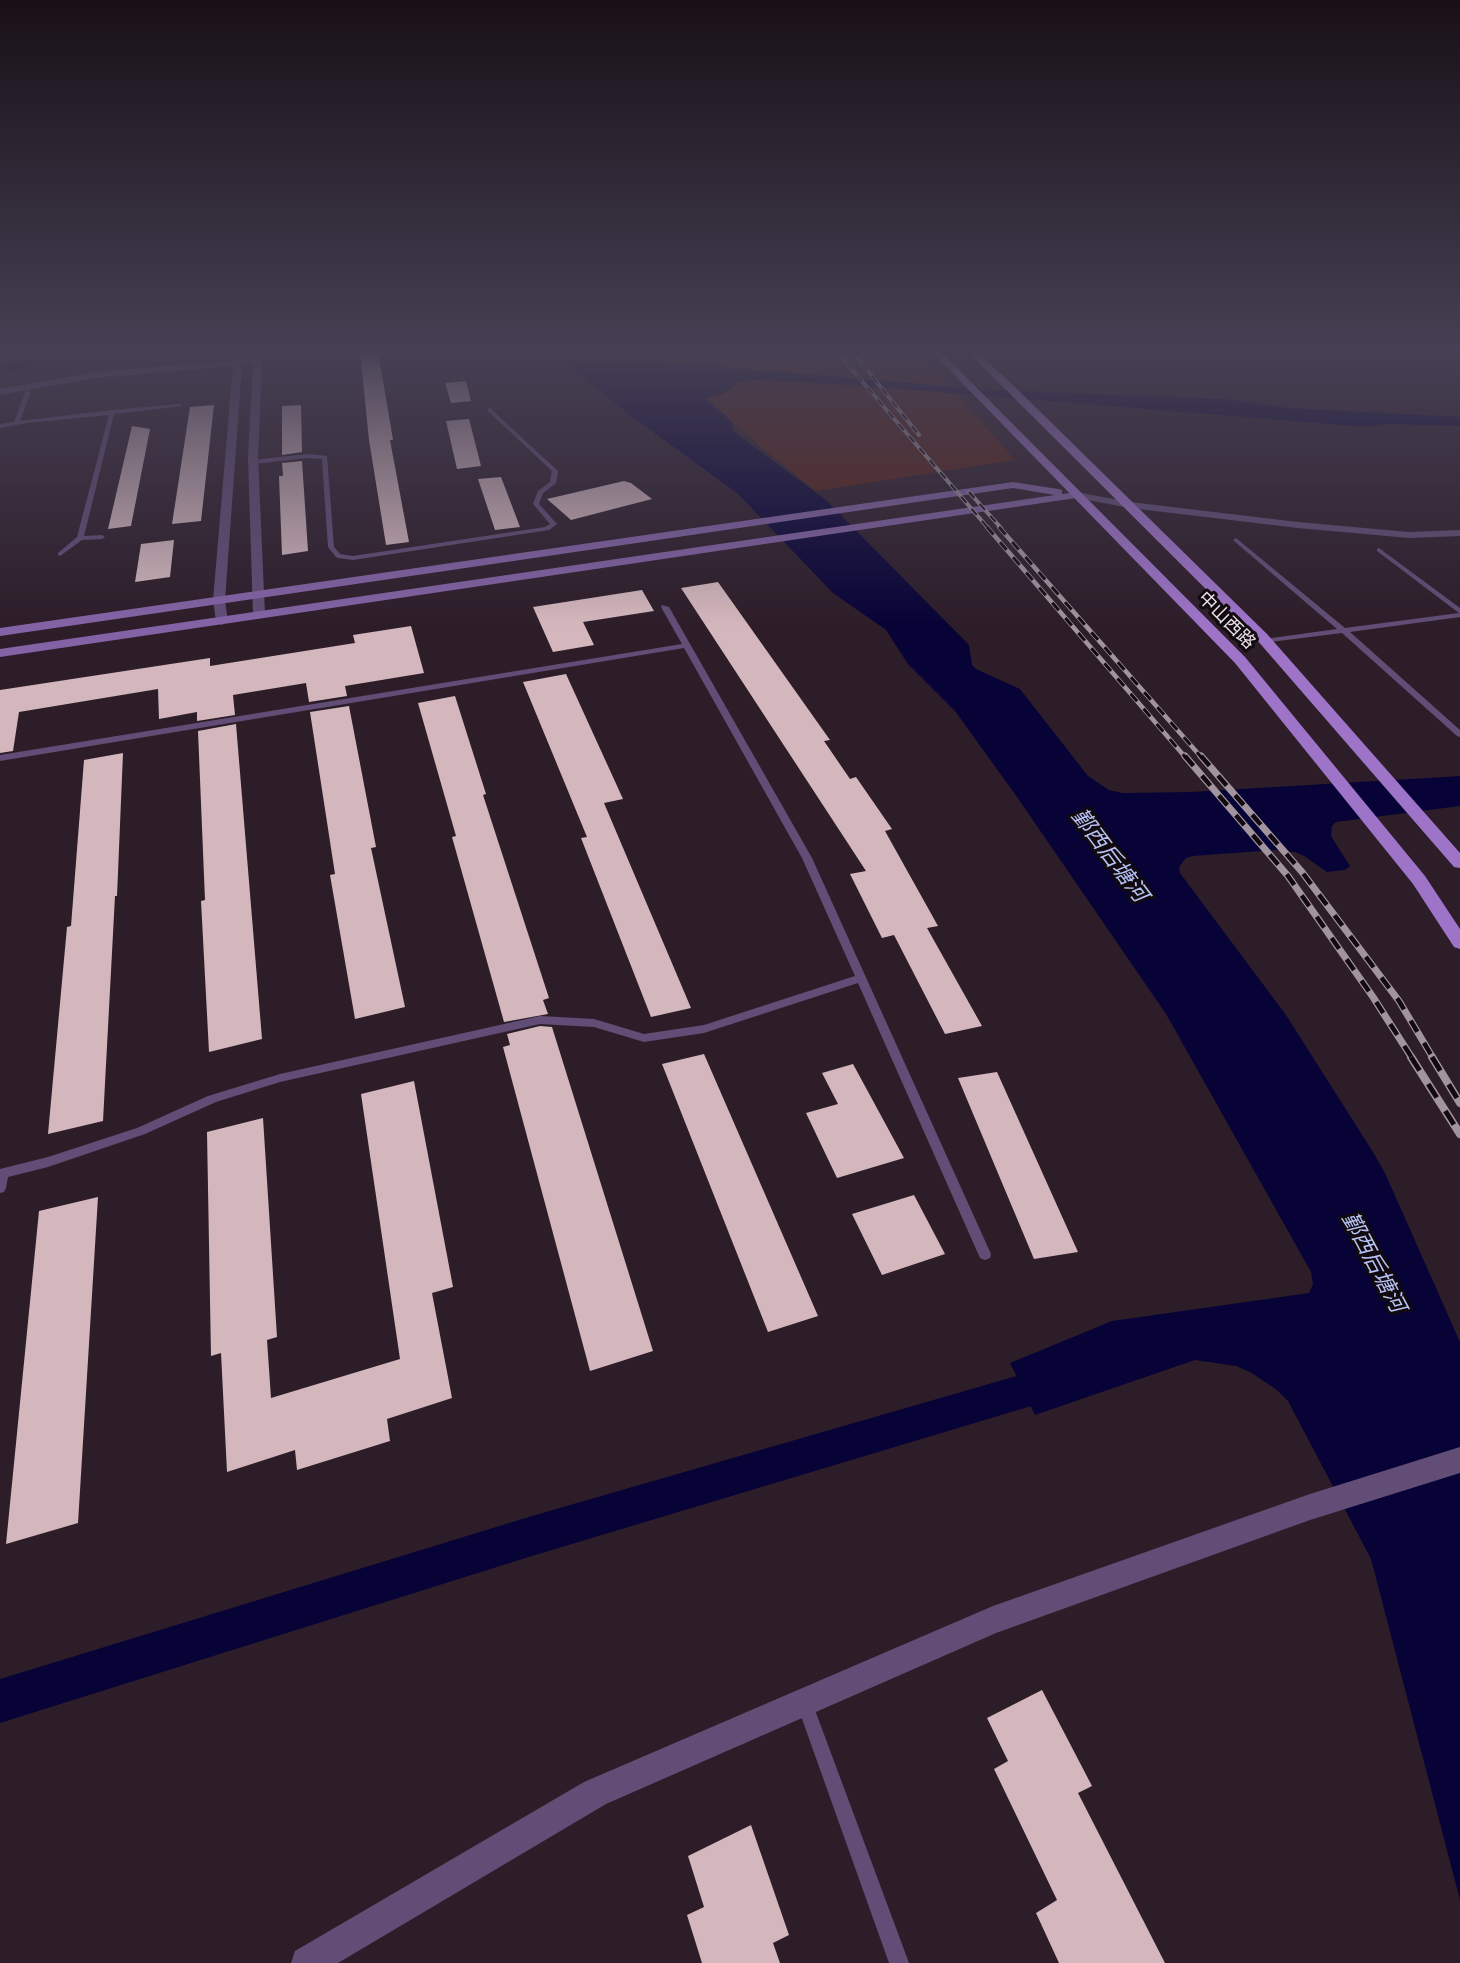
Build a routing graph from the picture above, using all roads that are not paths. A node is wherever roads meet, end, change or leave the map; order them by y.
1 (104, 443) edge
2 (232, 443) edge
3 (254, 443) edge
4 (525, 443) edge
5 (1024, 443) edge
6 (1066, 443) edge
7 (253, 462) junction
8 (1076, 495) junction
9 (1130, 505) junction
10 (1460, 534) edge
11 (102, 537) dead end
12 (80, 538) junction
13 (1236, 540) dead end
14 (1379, 550) dead end
15 (60, 554) dead end
16 (257, 595) junction
17 (219, 600) junction
18 (665, 607) dead end
19 (1460, 613) edge
20 (259, 615) junction
21 (222, 621) junction
22 (1344, 631) junction
23 (0, 632) edge
24 (1265, 641) junction
25 (687, 645) junction
26 (0, 653) edge
27 (1460, 734) edge
28 (0, 758) edge
29 (1460, 863) edge
30 (1460, 943) edge
31 (862, 978) junction
32 (1, 1174) edge
33 (0, 1188) edge
34 (985, 1254) dead end
35 (1460, 1460) edge
36 (804, 1702) junction
37 (307, 1963) edge
38 (899, 1963) edge

1 - 12 lane
2 - 17 street
3 - 7 street
4 - 7 lane
5 - 8 main road, 中山西路
6 - 9 main road, 中山西路
7 - 16 street
8 - 9 street
8 - 16 street
8 - 20 street
8 - 30 main road, 中山西路
9 - 10 street
9 - 24 main road, 中山西路
11 - 12 lane
12 - 15 lane
13 - 22 lane
14 - 19 lane
16 - 17 street
16 - 20 street
17 - 21 street
17 - 23 street
18 - 25 lane
19 - 22 lane
20 - 21 street
21 - 26 street
22 - 24 lane
22 - 27 lane
24 - 29 main road, 中山西路
25 - 28 lane
25 - 31 lane
31 - 32 lane
31 - 34 lane
32 - 33 lane
35 - 36 street
36 - 37 street
36 - 38 lane

